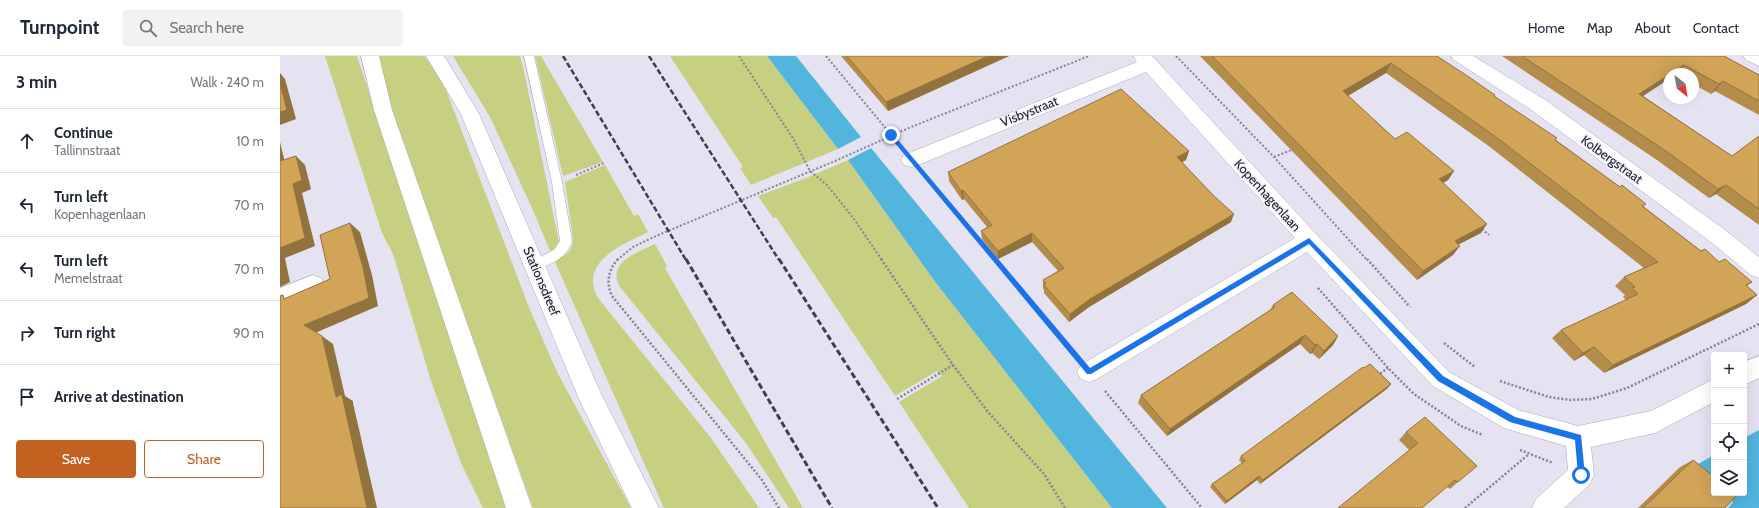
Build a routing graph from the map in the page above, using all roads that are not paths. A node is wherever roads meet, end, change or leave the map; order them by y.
1 (370, 56) edge
2 (435, 56) edge
3 (529, 56) edge
4 (1460, 56) edge
5 (1752, 56) edge
6 (1145, 60) edge
7 (1759, 60) edge
8 (911, 160) road end
9 (1309, 240) junction
10 (535, 265) junction
11 (1759, 269) edge
12 (314, 284) edge
13 (280, 298) edge
14 (1759, 366) edge
15 (1089, 372) road end
16 (1747, 372) edge
17 (1711, 392) edge
18 (1578, 438) junction
19 (519, 508) edge
20 (646, 508) edge
21 (1545, 508) edge

1 - 19 street
2 - 10 street, Stationsdreef
3 - 10 lane
4 - 11 street, Kolbergstraat
5 - 7 street
6 - 8 street, Visbystraat
6 - 9 street, Kopenhagenlaan
9 - 15 street
9 - 18 street, Kopenhagenlaan
10 - 20 street, Stationsdreef
12 - 13 street
14 - 16 street
17 - 18 street, Kopenhagenlaan
18 - 21 street

